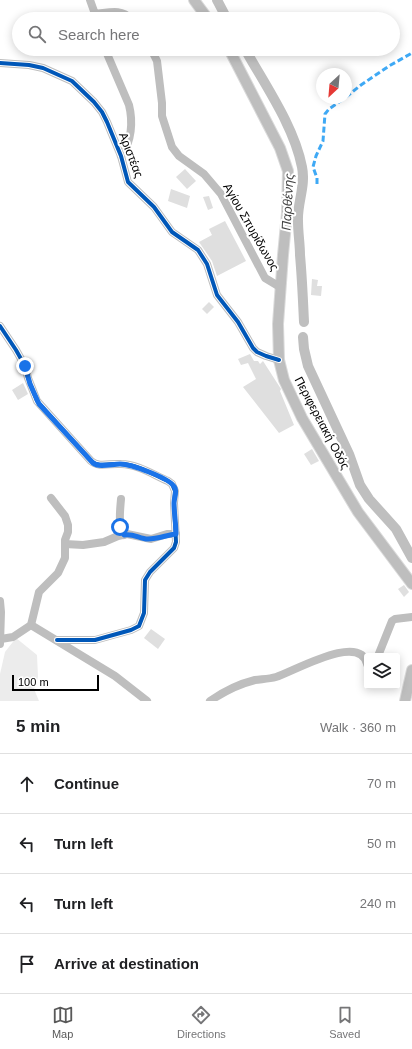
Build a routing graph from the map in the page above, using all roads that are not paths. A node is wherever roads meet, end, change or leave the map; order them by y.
1 (90, 0) edge
2 (194, 0) edge
3 (94, 12) edge
4 (203, 12) edge
5 (108, 56) edge
6 (154, 56) edge
7 (233, 56) edge
8 (0, 63) edge
9 (121, 156) junction
10 (280, 287) junction
11 (0, 326) edge
12 (279, 360) junction
13 (51, 498) dead end
14 (121, 499) dead end
15 (176, 534) junction
16 (124, 535) junction
17 (65, 544) junction
18 (412, 584) edge
19 (0, 601) edge
20 (412, 617) edge
21 (31, 625) junction
22 (57, 640) junction
23 (0, 641) edge
24 (379, 653) edge
25 (364, 657) edge
26 (412, 670) edge
27 (147, 701) edge
28 (210, 701) edge
29 (405, 701) edge

1 - 3 street
2 - 4 main road
5 - 9 street
6 - 10 street, Αγίου Σπυρίδωνος
7 - 10 main road, Περιφερειακή Οδός
8 - 9 street, Αριστέας
9 - 12 street, Αριστέας
10 - 12 main road, Περιφερειακή Οδός
11 - 15 street
12 - 18 main road, Περιφερειακή Οδός
13 - 17 street
14 - 16 street
15 - 16 street
15 - 22 street
16 - 17 street
17 - 21 street
19 - 23 street
20 - 24 street
21 - 22 street
21 - 23 street
22 - 27 street
25 - 28 street
26 - 29 main road

